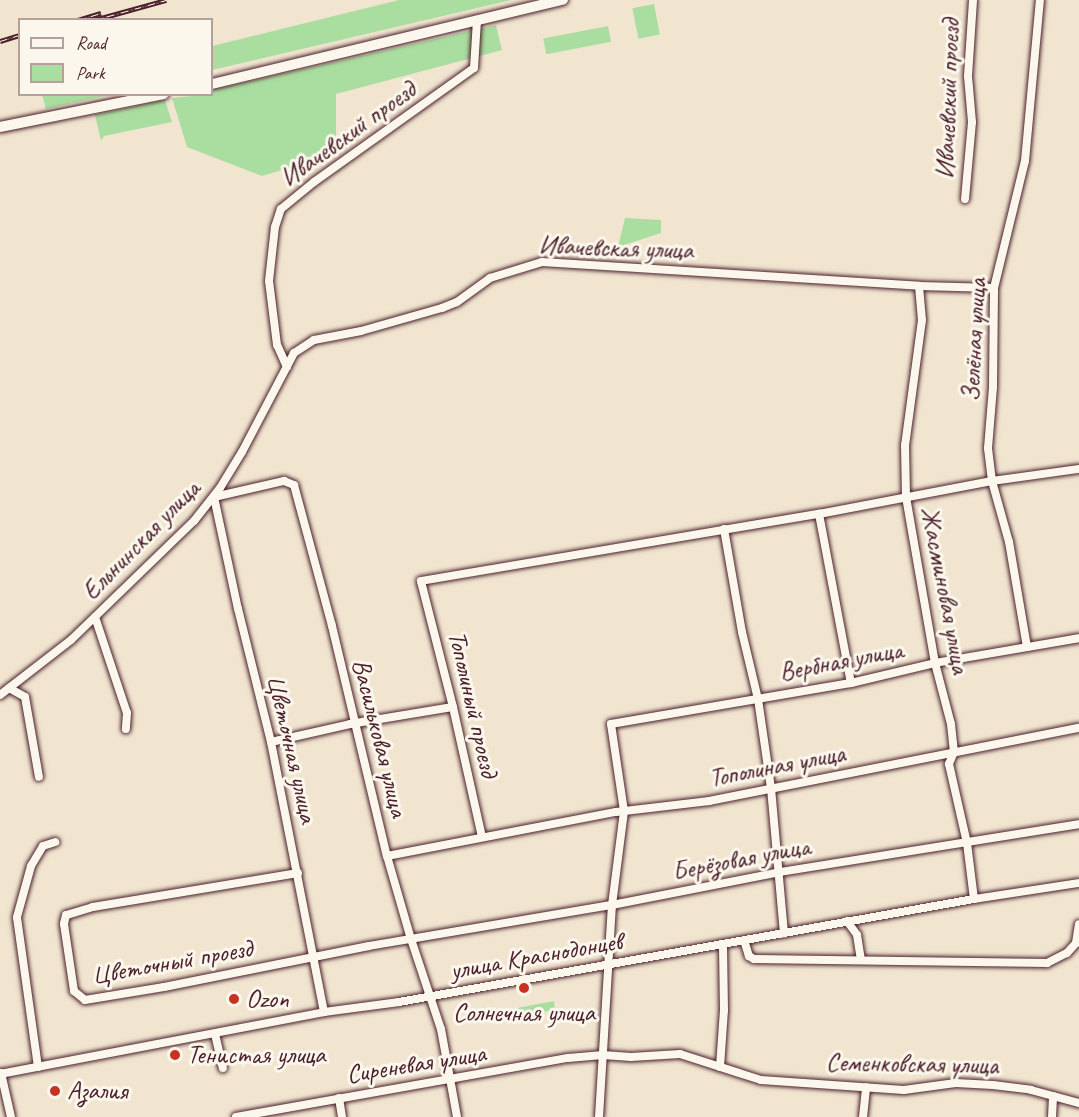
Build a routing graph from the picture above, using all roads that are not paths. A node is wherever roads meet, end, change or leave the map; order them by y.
1 (563, 0) edge
2 (973, 0) edge
3 (1040, 0) edge
4 (477, 20) junction
5 (213, 84) edge
6 (154, 96) edge
7 (0, 127) edge
8 (965, 200) dead end
9 (919, 286) junction
10 (994, 288) junction
11 (294, 353) joint
12 (287, 367) junction
13 (1079, 469) edge
14 (992, 481) junction
15 (214, 497) junction
16 (906, 497) junction
17 (819, 514) junction
18 (724, 530) junction
19 (95, 617) junction
20 (1079, 638) edge
21 (1027, 647) junction
22 (935, 663) junction
23 (851, 683) junction
24 (9, 688) junction
25 (0, 695) edge
26 (758, 699) junction
27 (453, 707) junction
28 (355, 725) junction
29 (1079, 728) edge
30 (126, 729) dead end
31 (271, 742) junction
32 (954, 752) junction
33 (39, 777) dead end
34 (771, 789) junction
35 (624, 811) junction
36 (1079, 825) edge
37 (482, 837) junction
38 (55, 842) dead end
39 (967, 843) junction
40 (387, 856) junction
41 (780, 872) junction
42 (298, 873) junction
43 (1079, 883) edge
44 (974, 899) junction
45 (612, 905) junction
46 (847, 921) junction
47 (1079, 924) edge
48 (784, 933) junction
49 (411, 939) junction
50 (744, 940) junction
51 (723, 944) junction
52 (314, 956) junction
53 (861, 960) junction
54 (608, 966) junction
55 (431, 995) junction
56 (324, 1012) junction
57 (215, 1034) junction
58 (603, 1055) junction
59 (720, 1066) junction
60 (38, 1067) junction
61 (223, 1068) dead end
62 (0, 1073) edge
63 (452, 1080) junction
64 (866, 1087) junction
65 (1053, 1096) junction
66 (339, 1098) junction
67 (1079, 1103) edge
68 (11, 1117) edge
69 (236, 1117) edge
70 (342, 1117) edge
71 (458, 1117) edge
72 (599, 1117) edge
73 (863, 1117) edge
74 (1052, 1117) edge

1 - 4 street
2 - 8 street, Ивачевский проезд
3 - 10 street, Зелёная улица
4 - 5 street
4 - 12 street, Ивачевский проезд
6 - 7 street
9 - 10 street, Ивачевская улица
9 - 11 street, Ивачевская улица
9 - 16 street, Жасминовая улица
10 - 14 street, Зелёная улица
11 - 12 street, Ельнинская улица
12 - 15 street, Ельнинская улица
13 - 14 street
14 - 16 street
14 - 21 street, Зелёная улица
15 - 19 street, Ельнинская улица
15 - 28 street, Васильковая улица
15 - 31 street, Цветочная улица
16 - 17 street
16 - 22 street, Жасминовая улица
17 - 18 street
17 - 23 street
18 - 26 street
18 - 27 street, Тополиный проезд
19 - 24 street, Ельнинская улица
19 - 30 street
20 - 21 street, Вербная улица
21 - 22 street, Вербная улица
22 - 23 street, Вербная улица
22 - 32 street, Жасминовая улица
23 - 26 street, Вербная улица
24 - 25 street, Ельнинская улица
24 - 33 street
26 - 34 street
26 - 35 street, Вербная улица
27 - 28 street
27 - 37 street, Тополиный проезд
28 - 31 street
28 - 40 street, Васильковая улица
29 - 32 street, Тополиная улица
31 - 42 street, Цветочная улица
32 - 34 street, Тополиная улица
32 - 39 street, Жасминовая улица
34 - 35 street, Тополиная улица
34 - 41 street
35 - 37 street, Тополиная улица
35 - 45 street
36 - 39 street, Берёзовая улица
37 - 40 street, Тополиная улица
38 - 60 street
39 - 41 street, Берёзовая улица
39 - 44 street, Жасминовая улица
40 - 49 street, Васильковая улица
41 - 45 street, Берёзовая улица
41 - 48 street
42 - 52 street, Цветочная улица
42 - 52 street, Цветочный проезд
43 - 44 street, улица Краснодонцев
44 - 46 street, улица Краснодонцев
45 - 49 street, Берёзовая улица
45 - 54 street
46 - 48 street, улица Краснодонцев
46 - 53 street
47 - 53 street
48 - 50 street, улица Краснодонцев
49 - 52 street, Цветочный проезд
49 - 55 street, Васильковая улица
50 - 51 street, улица Краснодонцев
50 - 53 street
51 - 54 street, улица Краснодонцев
51 - 59 street
52 - 56 street, Цветочная улица
54 - 55 street, улица Краснодонцев
54 - 58 street
55 - 56 street, улица Краснодонцев
55 - 63 street, Васильковая улица
56 - 57 street, улица Краснодонцев
57 - 60 street, улица Краснодонцев
57 - 61 street
58 - 59 street, Семенковская улица
58 - 63 street, Сиреневая улица
58 - 72 street
59 - 64 street, Семенковская улица
60 - 62 street, улица Краснодонцев
62 - 68 street
63 - 66 street, Сиреневая улица
63 - 71 street
64 - 65 street, Семенковская улица
64 - 73 street
65 - 67 street, Семенковская улица
65 - 74 street
66 - 69 street, Сиреневая улица
66 - 70 street

